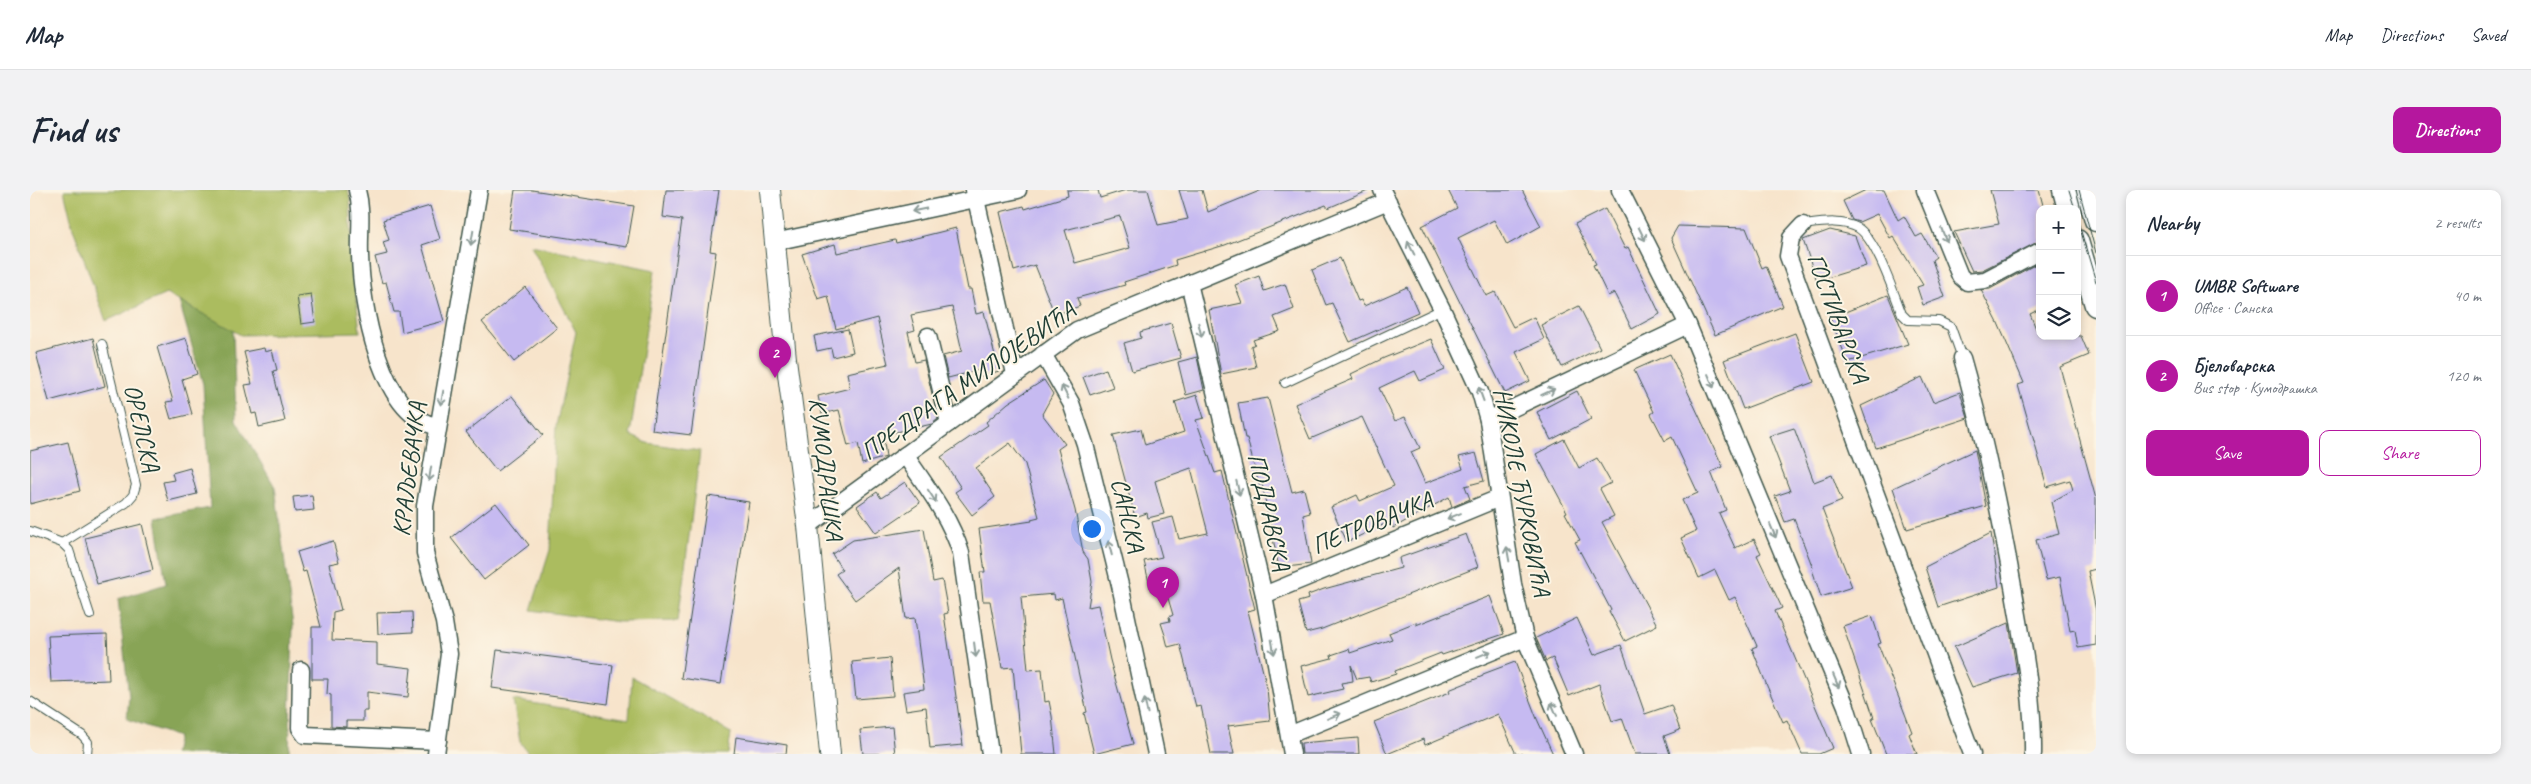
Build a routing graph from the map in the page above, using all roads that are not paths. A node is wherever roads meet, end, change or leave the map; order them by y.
1 (357, 190) edge
2 (479, 190) edge
3 (770, 190) edge
4 (1018, 190) edge
5 (1620, 190) edge
6 (1925, 190) edge
7 (2064, 190) edge
8 (2088, 190) edge
9 (974, 194) edge
10 (1385, 196) edge
11 (2068, 205) edge
12 (2096, 220) edge
13 (1803, 225) joint
14 (774, 242) junction
15 (2080, 250) edge
16 (2036, 253) edge
17 (1189, 283) junction
18 (2096, 305) edge
19 (1442, 310) junction
20 (1688, 325) junction
21 (928, 336) dead end
22 (102, 344) dead end
23 (1043, 354) junction
24 (1962, 358) joint
25 (1014, 374) junction
26 (1285, 383) dead end
27 (1488, 420) junction
28 (949, 422) junction
29 (437, 426) junction
30 (905, 455) junction
31 (1499, 498) junction
32 (808, 526) junction
33 (30, 531) edge
34 (62, 543) junction
35 (1264, 595) junction
36 (90, 615) dead end
37 (1525, 638) junction
38 (301, 670) dead end
39 (30, 701) edge
40 (1289, 735) junction
41 (437, 748) edge
42 (87, 754) edge
43 (830, 754) edge
44 (990, 754) edge
45 (1156, 754) edge
46 (1292, 754) edge
47 (1574, 754) edge
48 (1861, 754) edge
49 (1972, 754) edge
50 (2033, 754) edge

1 - 29 street
2 -> 29 street, КРАЉЕВАЧКА
3 - 14 street, КУМОДРАШКА
4 - 9 street
5 -> 20 street
6 -> 16 street
7 - 11 main road
8 - 12 main road
9 -> 14 street
9 - 25 street
10 - 17 street, ПРЕДРАГА МИЛОЈЕВИЋА
19 -> 10 street, НИКОЛЕ ЂУРКОВИЋА
13 - 24 lane, ГОСТИВАРСКА
13 - 49 street, ГОСТИВАРСКА
14 - 32 street, КУМОДРАШКА
15 - 18 main road
17 - 23 street, ПРЕДРАГА МИЛОЈЕВИЋА
17 -> 35 street, ПОДРАВСКА
19 - 26 lane
27 -> 19 street, НИКОЛЕ ЂУРКОВИЋА
27 -> 20 street
20 -> 48 street
21 - 28 street
22 - 34 lane, ОРЕЛСКА
23 - 25 street, ПРЕДРАГА МИЛОЈЕВИЋА
45 -> 23 street, САНСКА
24 - 50 street, ГОСТИВАРСКА
25 - 28 street, ПРЕДРАГА МИЛОЈЕВИЋА
27 - 31 street, НИКОЛЕ ЂУРКОВИЋА
28 - 30 street, ПРЕДРАГА МИЛОЈЕВИЋА
29 -> 41 street, КРАЉЕВАЧКА
30 - 32 street, ПРЕДРАГА МИЛОЈЕВИЋА
30 -> 44 street
31 -> 35 street, ПЕТРОВАЧКА
37 -> 31 street, НИКОЛЕ ЂУРКОВИЋА
32 - 43 street, КУМОДРАШКА
33 - 34 lane
34 - 36 lane
35 -> 40 street, ПОДРАВСКА
40 -> 37 street
47 -> 37 street, НИКОЛЕ ЂУРКОВИЋА
38 - 41 street
39 - 42 lane
40 - 46 street, ПОДРАВСКА

